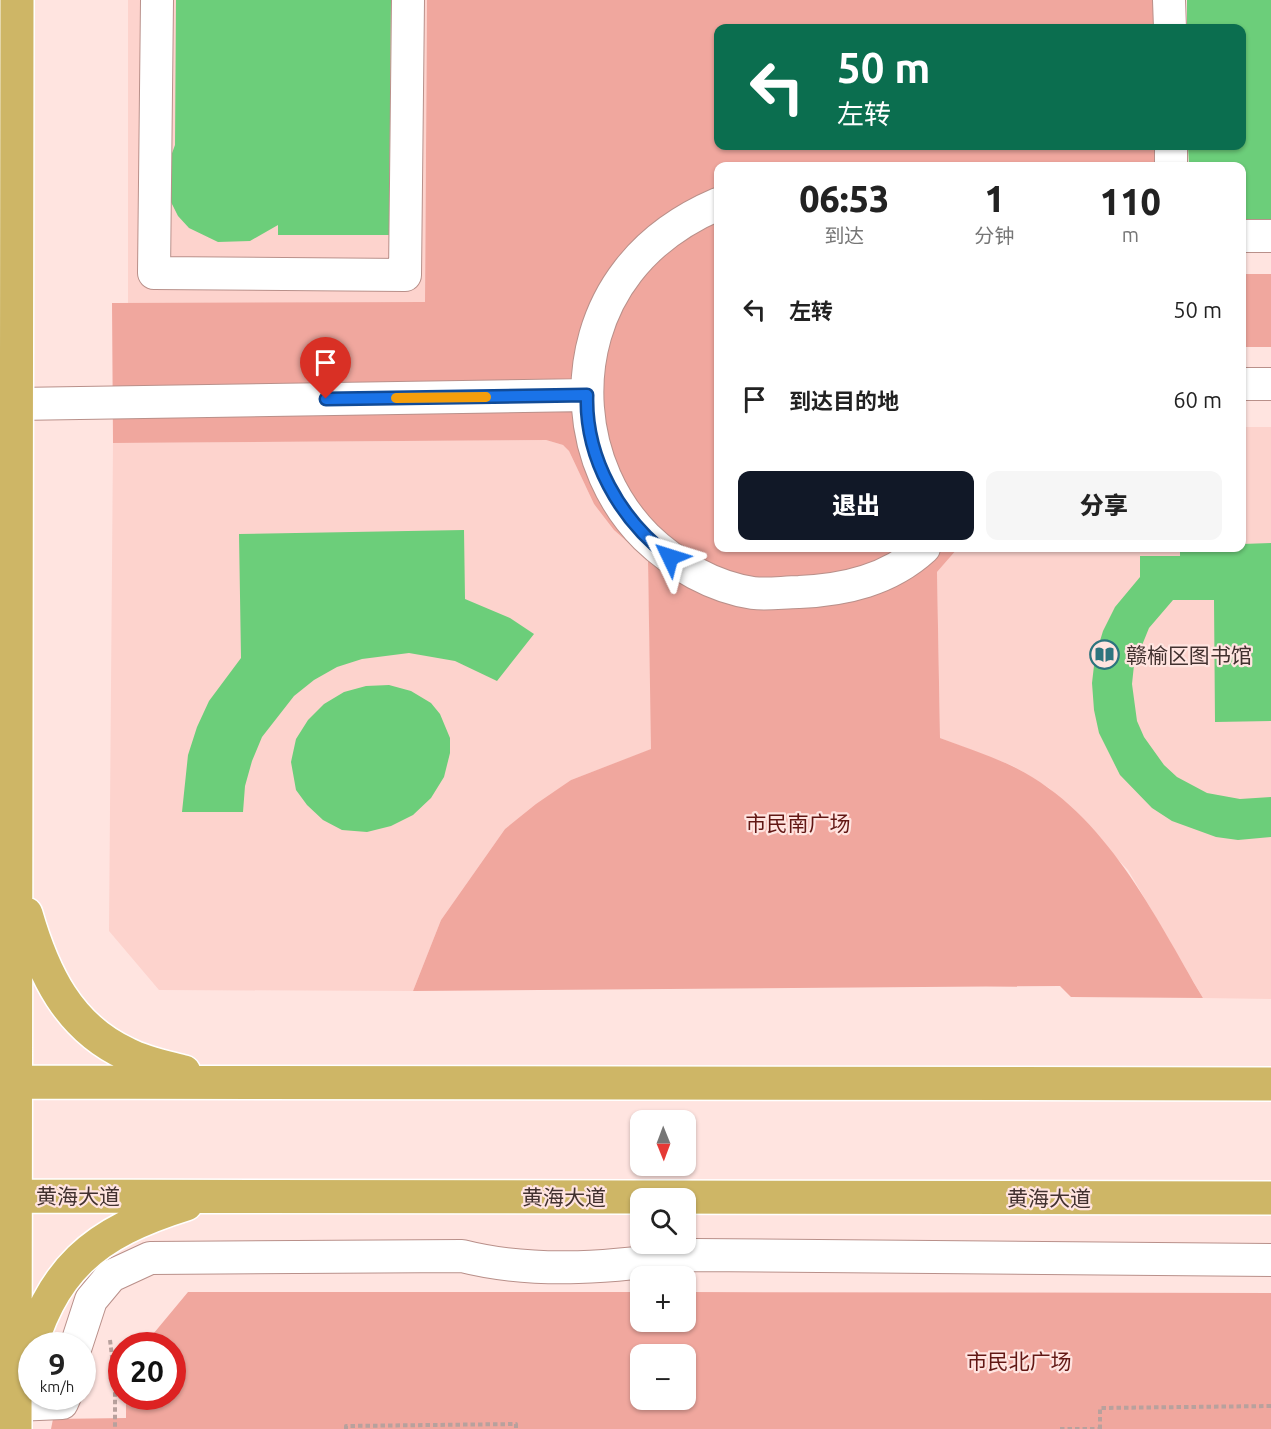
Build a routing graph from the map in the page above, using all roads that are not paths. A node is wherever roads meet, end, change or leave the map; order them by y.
1 (17, 0) edge
2 (157, 0) edge
3 (408, 0) edge
4 (1169, 0) edge
5 (1170, 24) edge
6 (714, 206) edge
7 (1246, 236) edge
8 (1271, 236) edge
9 (1246, 384) edge
10 (1271, 384) edge
11 (587, 395) junction
12 (16, 404) junction
13 (919, 552) edge
14 (16, 875) junction
15 (8, 1082) edge
16 (217, 1082) junction
17 (1271, 1084) edge
18 (8, 1196) edge
19 (211, 1196) junction
20 (1271, 1198) edge
21 (1271, 1260) edge
22 (80, 1332) edge
23 (38, 1410) edge
24 (15, 1417) edge

1 - 12 main road
2 - 3 street
4 - 5 street
6 - 11 street
7 - 8 street
9 - 10 street
11 - 12 street
11 - 13 street
12 - 14 main road
14 - 15 main road
14 - 16 main road
15 - 16 main road
15 - 18 main road
16 - 17 main road
18 - 19 main road, 黄海大道
18 - 24 main road
19 - 20 main road, 黄海大道
19 - 24 main road
21 - 22 street
23 - 24 street

